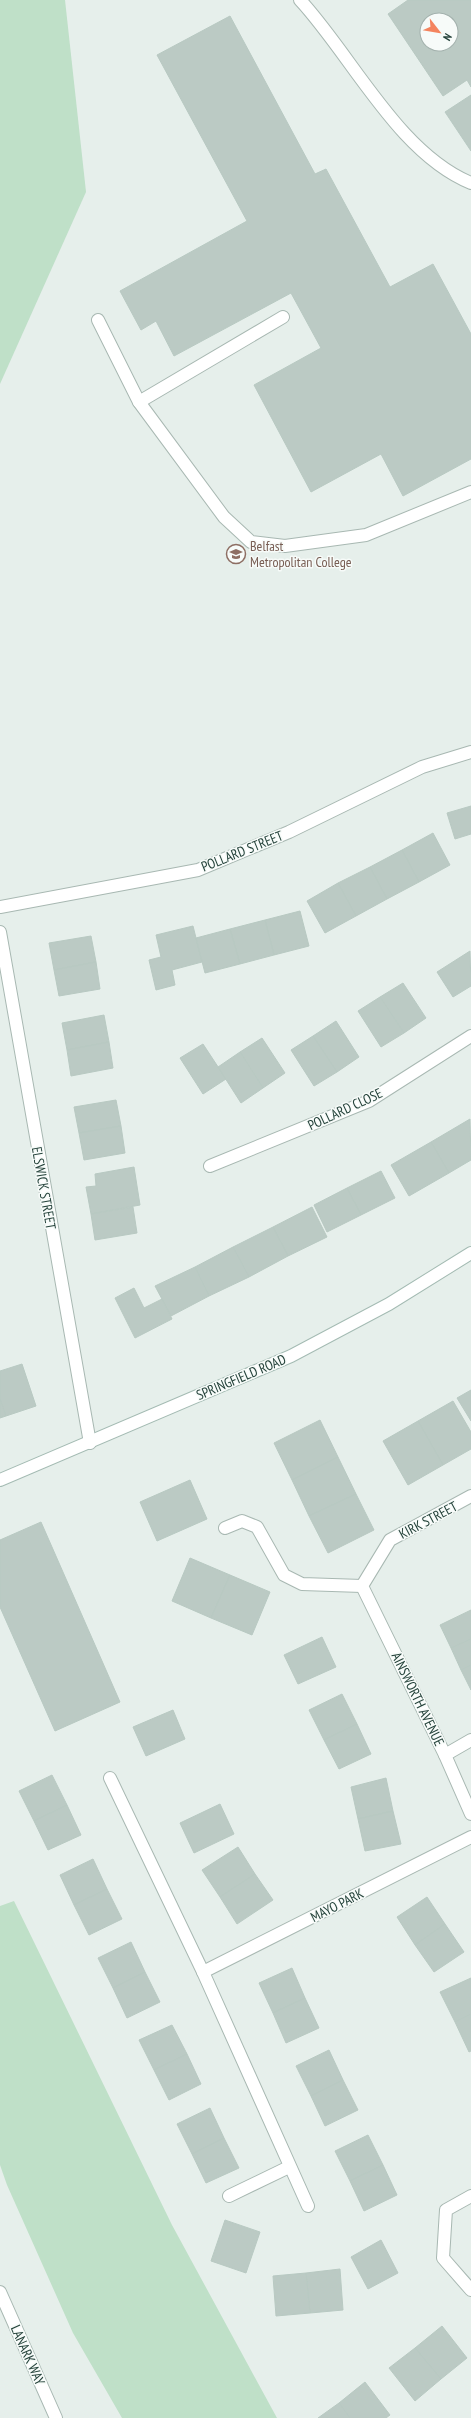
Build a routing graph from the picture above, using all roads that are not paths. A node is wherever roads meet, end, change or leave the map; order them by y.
1 (300, 0) edge
2 (471, 183) edge
3 (283, 317) dead end
4 (98, 320) dead end
5 (139, 402) junction
6 (471, 492) edge
7 (471, 752) edge
8 (0, 907) edge
9 (0, 932) edge
10 (471, 1036) edge
11 (210, 1166) dead end
12 (471, 1253) edge
13 (90, 1443) junction
14 (0, 1480) edge
15 (471, 1496) edge
16 (225, 1528) dead end
17 (362, 1586) junction
18 (471, 1740) edge
19 (445, 1755) junction
20 (110, 1778) dead end
21 (471, 1814) edge
22 (471, 1837) edge
23 (203, 1972) junction
24 (289, 2167) junction
25 (229, 2196) dead end
26 (471, 2196) edge
27 (308, 2206) dead end
28 (471, 2290) edge
29 (0, 2292) edge
30 (56, 2418) edge

1 - 2 street
3 - 5 street
4 - 5 street
5 - 6 street
7 - 8 street, POLLARD STREET
9 - 13 street, ELSWICK STREET
10 - 11 street, POLLARD CLOSE
12 - 13 street, SPRINGFIELD ROAD
13 - 14 street, SPRINGFIELD ROAD
15 - 17 street, KIRK STREET
16 - 17 street
17 - 19 street, AINSWORTH AVENUE
18 - 19 street
19 - 21 street, AINSWORTH AVENUE
20 - 23 street
22 - 23 street, MAYO PARK
23 - 24 street
24 - 25 street
24 - 27 street
26 - 28 street
29 - 30 street, LANARK WAY

